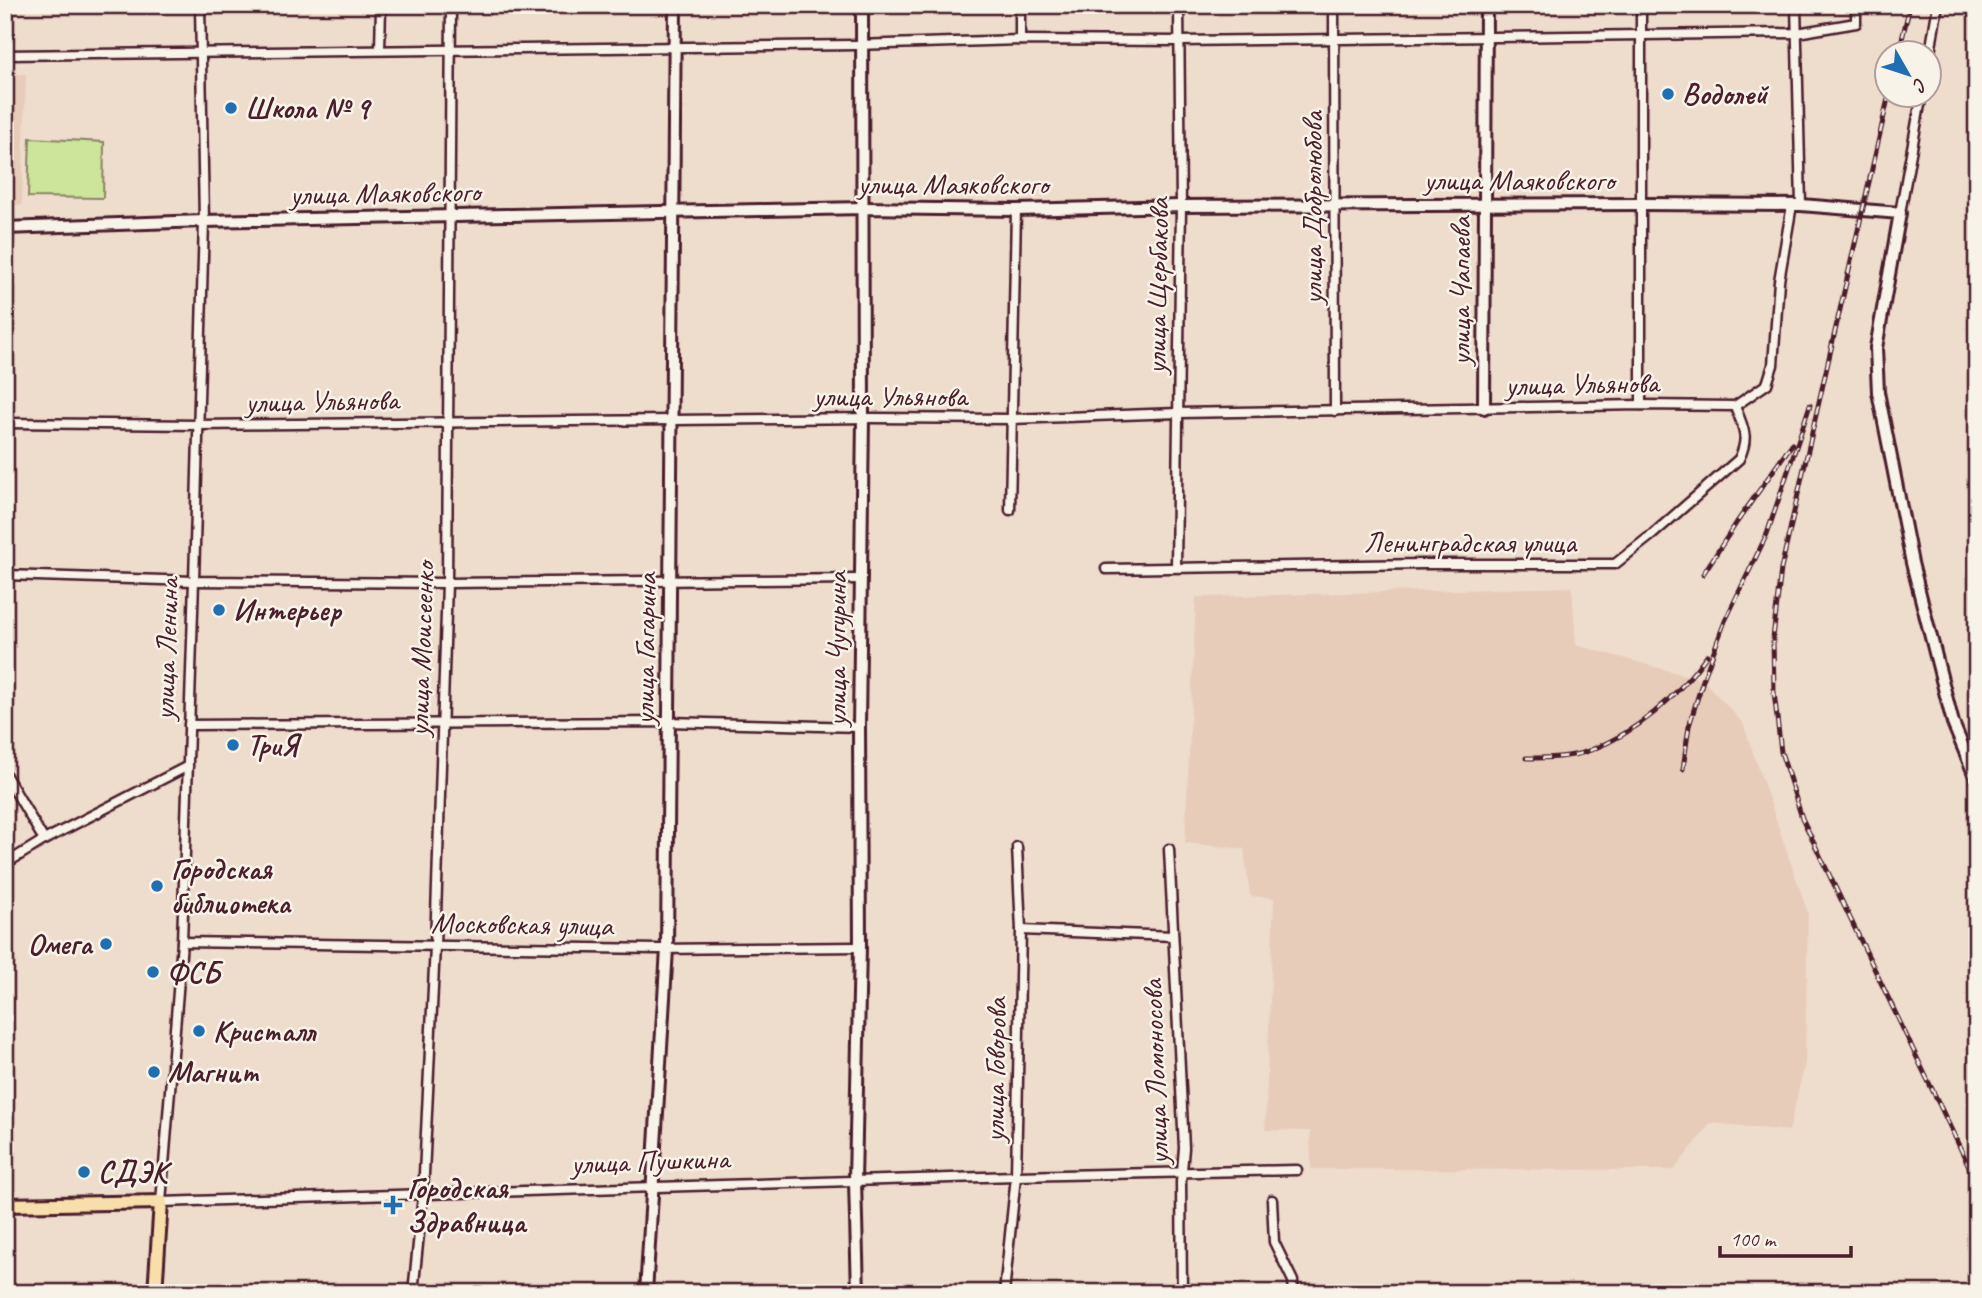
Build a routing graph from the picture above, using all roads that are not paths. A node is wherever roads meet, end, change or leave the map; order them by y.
1 (200, 5) edge
2 (382, 5) edge
3 (451, 5) edge
4 (675, 5) edge
5 (862, 5) edge
6 (1020, 5) edge
7 (1179, 5) edge
8 (1334, 5) edge
9 (1486, 5) edge
10 (1641, 5) edge
11 (1796, 5) edge
12 (1856, 5) edge
13 (1938, 5) edge
14 (1797, 33) junction
15 (1642, 35) junction
16 (1486, 37) junction
17 (1932, 38) edge
18 (1334, 39) junction
19 (1020, 40) junction
20 (1180, 41) junction
21 (863, 45) junction
22 (674, 47) junction
23 (380, 50) junction
24 (450, 50) junction
25 (201, 52) junction
26 (5, 55) edge
27 (1919, 108) edge
28 (1485, 204) junction
29 (1642, 204) junction
30 (1181, 205) junction
31 (1335, 205) junction
32 (1797, 205) junction
33 (863, 208) junction
34 (1016, 210) junction
35 (672, 213) junction
36 (1900, 213) junction
37 (449, 217) junction
38 (204, 221) junction
39 (5, 228) edge
40 (1641, 405) junction
41 (1735, 406) junction
42 (1484, 408) junction
43 (1335, 411) junction
44 (1178, 413) junction
45 (863, 418) junction
46 (1011, 419) junction
47 (671, 420) junction
48 (448, 422) junction
49 (5, 423) edge
50 (199, 425) junction
51 (1010, 510) dead end
52 (1176, 568) junction
53 (1106, 569) dead end
54 (5, 575) edge
55 (860, 579) junction
56 (194, 581) junction
57 (670, 582) junction
58 (447, 583) junction
59 (668, 722) junction
60 (189, 725) junction
61 (441, 725) junction
62 (859, 727) junction
63 (188, 766) junction
64 (5, 774) edge
65 (1977, 781) edge
66 (44, 841) junction
67 (1017, 847) dead end
68 (1168, 849) dead end
69 (5, 864) edge
70 (1021, 930) junction
71 (1173, 936) junction
72 (182, 942) junction
73 (435, 946) junction
74 (860, 947) junction
75 (667, 949) junction
76 (1297, 1170) dead end
77 (1182, 1172) junction
78 (1016, 1176) junction
79 (855, 1181) junction
80 (652, 1187) junction
81 (423, 1195) junction
82 (1272, 1200) dead end
83 (161, 1202) junction
84 (5, 1205) edge
85 (155, 1293) edge
86 (413, 1293) edge
87 (646, 1293) edge
88 (858, 1293) edge
89 (1004, 1293) edge
90 (1182, 1293) edge
91 (1294, 1293) edge

1 - 25 street, улица Ленина
2 - 23 street
3 - 24 street, улица Моисеенко
4 - 22 street, улица Гагарина
5 - 21 street, улица Чугурина
6 - 19 street
7 - 20 street, улица Щербакова
8 - 18 street, улица Добролюбова
9 - 16 street, улица Чапаева
10 - 15 street
11 - 14 street
12 - 14 street
13 - 17 street
14 - 15 street
14 - 32 street
15 - 16 street
15 - 29 street
16 - 18 street
16 - 28 street, улица Чапаева
18 - 20 street
18 - 31 street, улица Добролюбова
19 - 20 street
19 - 21 street
20 - 30 street, улица Щербакова
21 - 22 street
21 - 33 street, улица Чугурина
22 - 24 street
22 - 35 street, улица Гагарина
23 - 24 street
23 - 25 street
24 - 37 street, улица Моисеенко
25 - 26 street
25 - 38 street, улица Ленина
27 - 36 street
28 - 29 street, улица Маяковского
28 - 31 street, улица Маяковского
28 - 42 street, улица Чапаева
29 - 32 street, улица Маяковского
29 - 40 street
30 - 31 street, улица Маяковского
30 - 34 street, улица Маяковского
30 - 44 street, улица Щербакова
31 - 43 street, улица Добролюбова
32 - 36 street, улица Маяковского
32 - 41 street
33 - 34 street, улица Маяковского
33 - 35 street, улица Маяковского
33 - 45 street, улица Чугурина
34 - 46 street
35 - 37 street, улица Маяковского
35 - 47 street, улица Гагарина
36 - 65 street
37 - 38 street, улица Маяковского
37 - 48 street, улица Моисеенко
38 - 39 street, улица Маяковского
38 - 50 street, улица Ленина
40 - 41 street, улица Ульянова
40 - 42 street, улица Ульянова
41 - 52 street, Ленинградская улица
42 - 43 street, улица Ульянова
43 - 44 street, улица Ульянова
44 - 46 street, улица Ульянова
44 - 52 street, улица Щербакова
45 - 46 street, улица Ульянова
45 - 47 street, улица Ульянова
45 - 55 street, улица Чугурина
46 - 51 street
47 - 48 street, улица Ульянова
47 - 57 street, улица Гагарина
48 - 50 street, улица Ульянова
48 - 58 street, улица Моисеенко
49 - 50 street, улица Ульянова
50 - 56 street, улица Ленина
52 - 53 street, Ленинградская улица
54 - 56 street
55 - 57 street
55 - 62 street, улица Чугурина
56 - 58 street
56 - 60 street, улица Ленина
57 - 58 street
57 - 59 street, улица Гагарина
58 - 61 street, улица Моисеенко
59 - 61 street
59 - 62 street
59 - 75 street, улица Гагарина
60 - 61 street
60 - 63 street, улица Ленина
61 - 73 street, улица Моисеенко
62 - 74 street, улица Чугурина
63 - 66 street
63 - 72 street, улица Ленина
64 - 66 street
66 - 69 street
67 - 70 street, улица Говорова
68 - 71 street, улица Ломоносова
70 - 71 street
70 - 78 street, улица Говорова
71 - 77 street, улица Ломоносова
72 - 73 street, Московская улица
72 - 83 street, улица Ленина
73 - 75 street, Московская улица
73 - 81 street, улица Моисеенко
74 - 75 street, Московская улица
74 - 79 street, улица Чугурина
75 - 80 street, улица Гагарина
76 - 77 street, улица Пушкина
77 - 78 street, улица Пушкина
77 - 90 street, улица Ломоносова
78 - 79 street, улица Пушкина
78 - 89 street, улица Говорова
79 - 80 street, улица Пушкина
79 - 88 street, улица Чугурина
80 - 81 street, улица Пушкина
80 - 87 street, улица Гагарина
81 - 83 street, улица Пушкина
81 - 86 street, улица Моисеенко
82 - 91 street
83 - 84 main road, улица Пушкина
83 - 85 main road, улица Ленина

